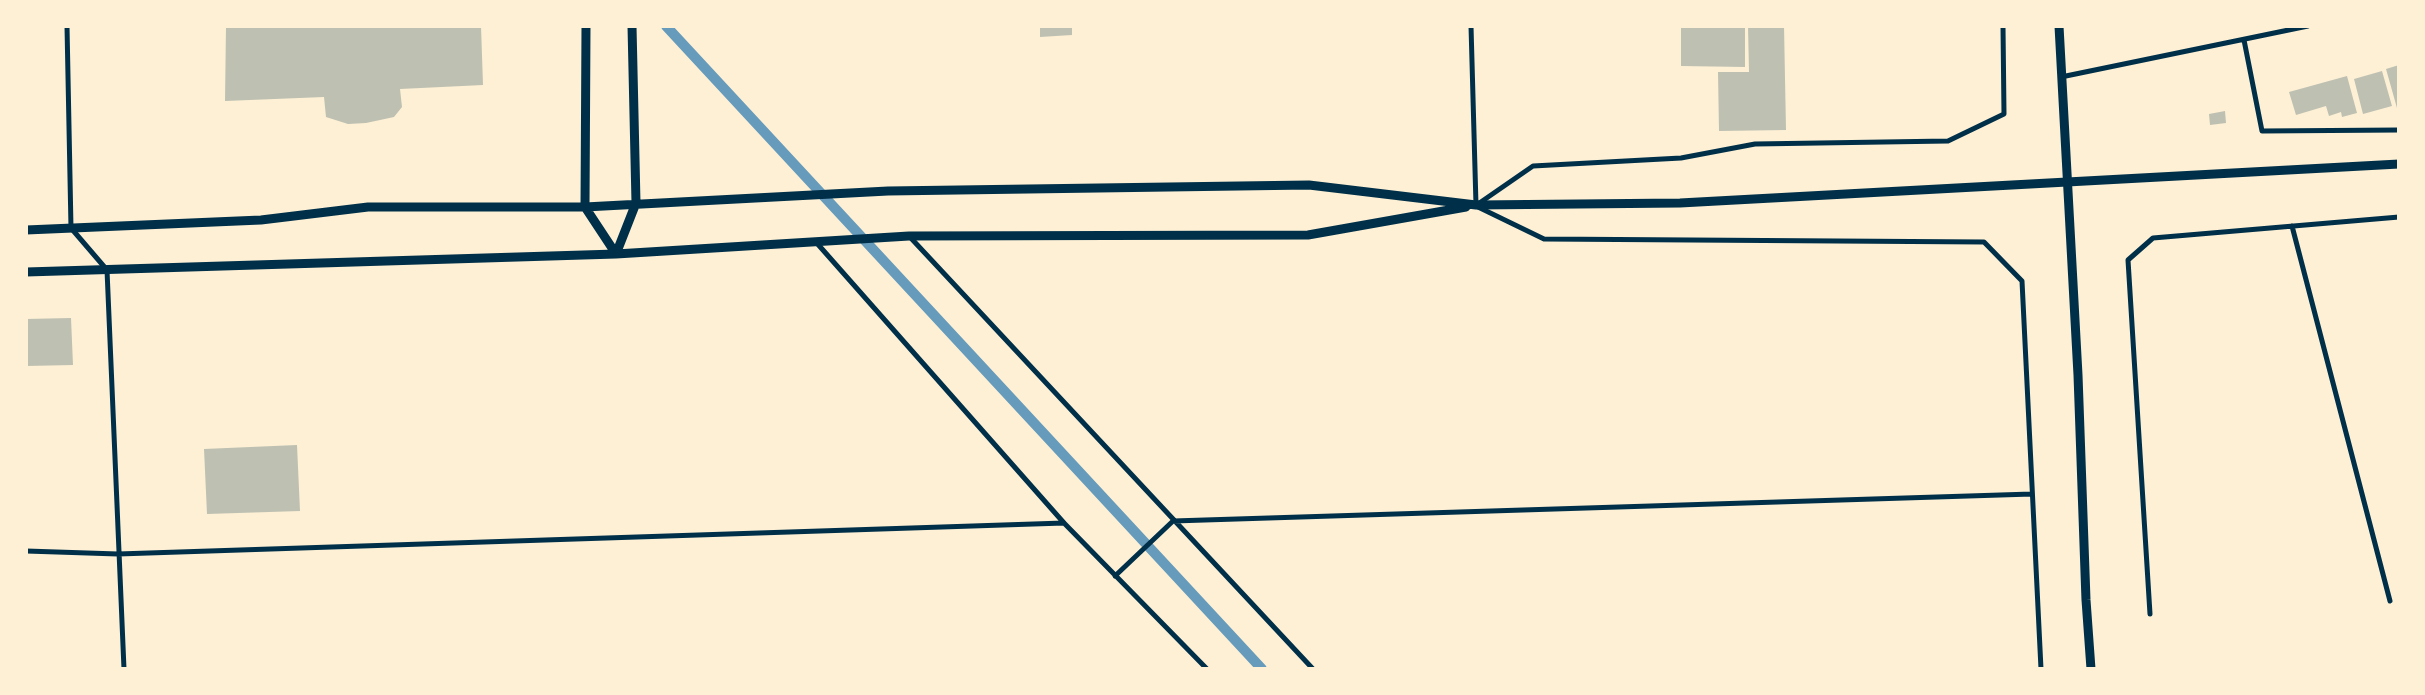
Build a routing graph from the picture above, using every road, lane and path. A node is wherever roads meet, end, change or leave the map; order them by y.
1 (67, 26) edge
2 (586, 26) edge
3 (632, 26) edge
4 (1471, 26) edge
5 (2003, 26) edge
6 (2058, 26) edge
7 (2308, 26) edge
8 (2292, 28) edge
9 (2244, 40) junction
10 (2061, 77) junction
11 (2399, 130) edge
12 (2399, 164) edge
13 (2068, 183) junction
14 (636, 203) junction
15 (1476, 205) junction
16 (585, 207) junction
17 (2399, 217) edge
18 (2292, 226) junction
19 (71, 228) junction
20 (26, 230) edge
21 (909, 236) junction
22 (815, 241) junction
23 (616, 254) junction
24 (107, 270) junction
25 (26, 272) edge
26 (2032, 494) junction
27 (1173, 521) junction
28 (1064, 523) junction
29 (26, 551) edge
30 (118, 554) junction
31 (1115, 576) junction
32 (2390, 601) dead end
33 (2150, 614) dead end
34 (124, 669) edge
35 (1207, 669) edge
36 (1313, 669) edge
37 (2040, 669) edge
38 (2091, 669) edge

1 - 19 street
2 - 16 street
3 - 14 street
4 - 15 street
5 - 15 street
6 - 10 street
7 - 8 street
8 - 9 street
9 - 10 street
9 - 11 street
10 - 13 street
12 - 13 street
13 - 15 street
13 - 38 street
14 - 15 street
14 - 16 street
14 - 23 street
15 - 21 street
15 - 26 street
16 - 19 street
16 - 23 street
17 - 18 street
18 - 32 street
18 - 33 street
19 - 20 street
19 - 24 street
21 - 22 street
21 - 27 street
22 - 23 street
22 - 28 street
23 - 24 street
24 - 25 street
24 - 30 street
26 - 27 street
26 - 37 street
27 - 31 street
27 - 36 street
28 - 30 street
28 - 31 street
29 - 30 street
30 - 34 street
31 - 35 street

